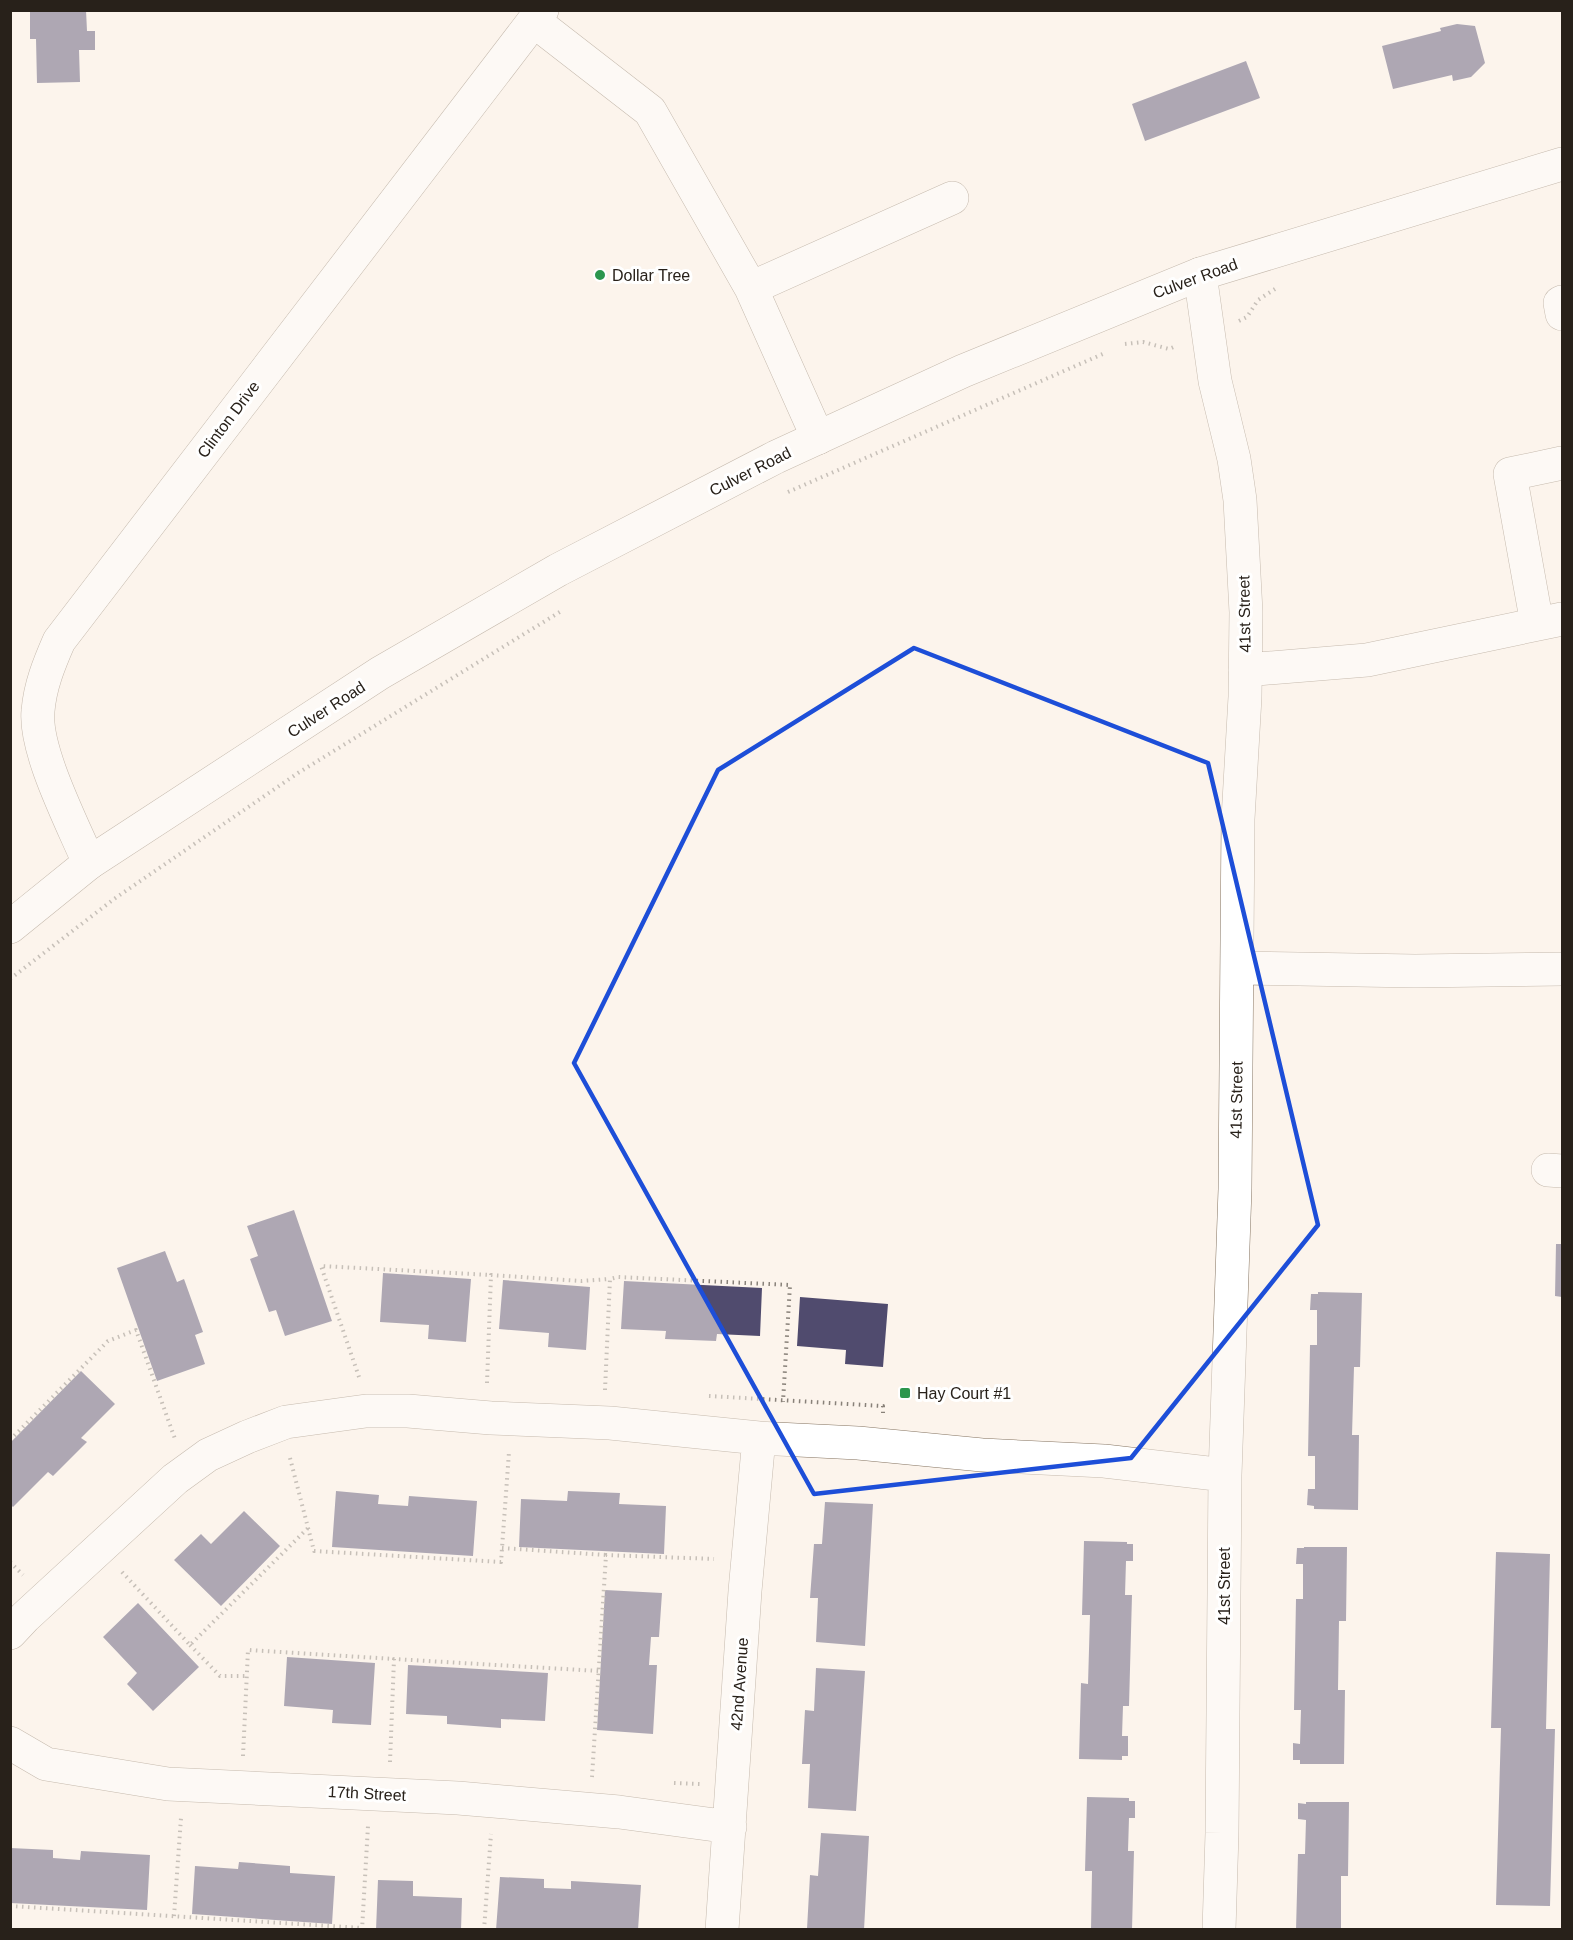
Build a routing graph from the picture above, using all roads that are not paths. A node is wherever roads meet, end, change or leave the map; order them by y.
1 (538, 16) edge
2 (1563, 164) edge
3 (952, 198) dead end
4 (1200, 274) junction
5 (751, 288) junction
6 (1563, 302) edge
7 (1563, 314) edge
8 (818, 438) junction
9 (1563, 463) edge
10 (1550, 622) edge
11 (1245, 670) junction
12 (89, 863) junction
13 (10, 927) edge
14 (1238, 968) junction
15 (1563, 969) edge
16 (759, 1438) junction
17 (1225, 1475) junction
18 (10, 1633) edge
19 (10, 1743) edge
20 (730, 1827) junction
21 (722, 1929) edge
22 (1219, 1929) edge

1 - 5 street
1 - 12 street, Clinton Drive
2 - 4 street, Culver Road
3 - 5 street
4 - 8 street, Culver Road
4 - 11 street, 41st Street
5 - 8 street
6 - 7 street
8 - 12 street, Culver Road
9 - 10 street
10 - 11 street
11 - 14 street, 41st Street
12 - 13 street, Culver Road
14 - 15 street
14 - 17 street, 41st Street
16 - 17 street
16 - 18 street
16 - 20 street, 42nd Avenue
17 - 22 street, 41st Street
19 - 20 street, 17th Street
20 - 21 street, 42nd Avenue

